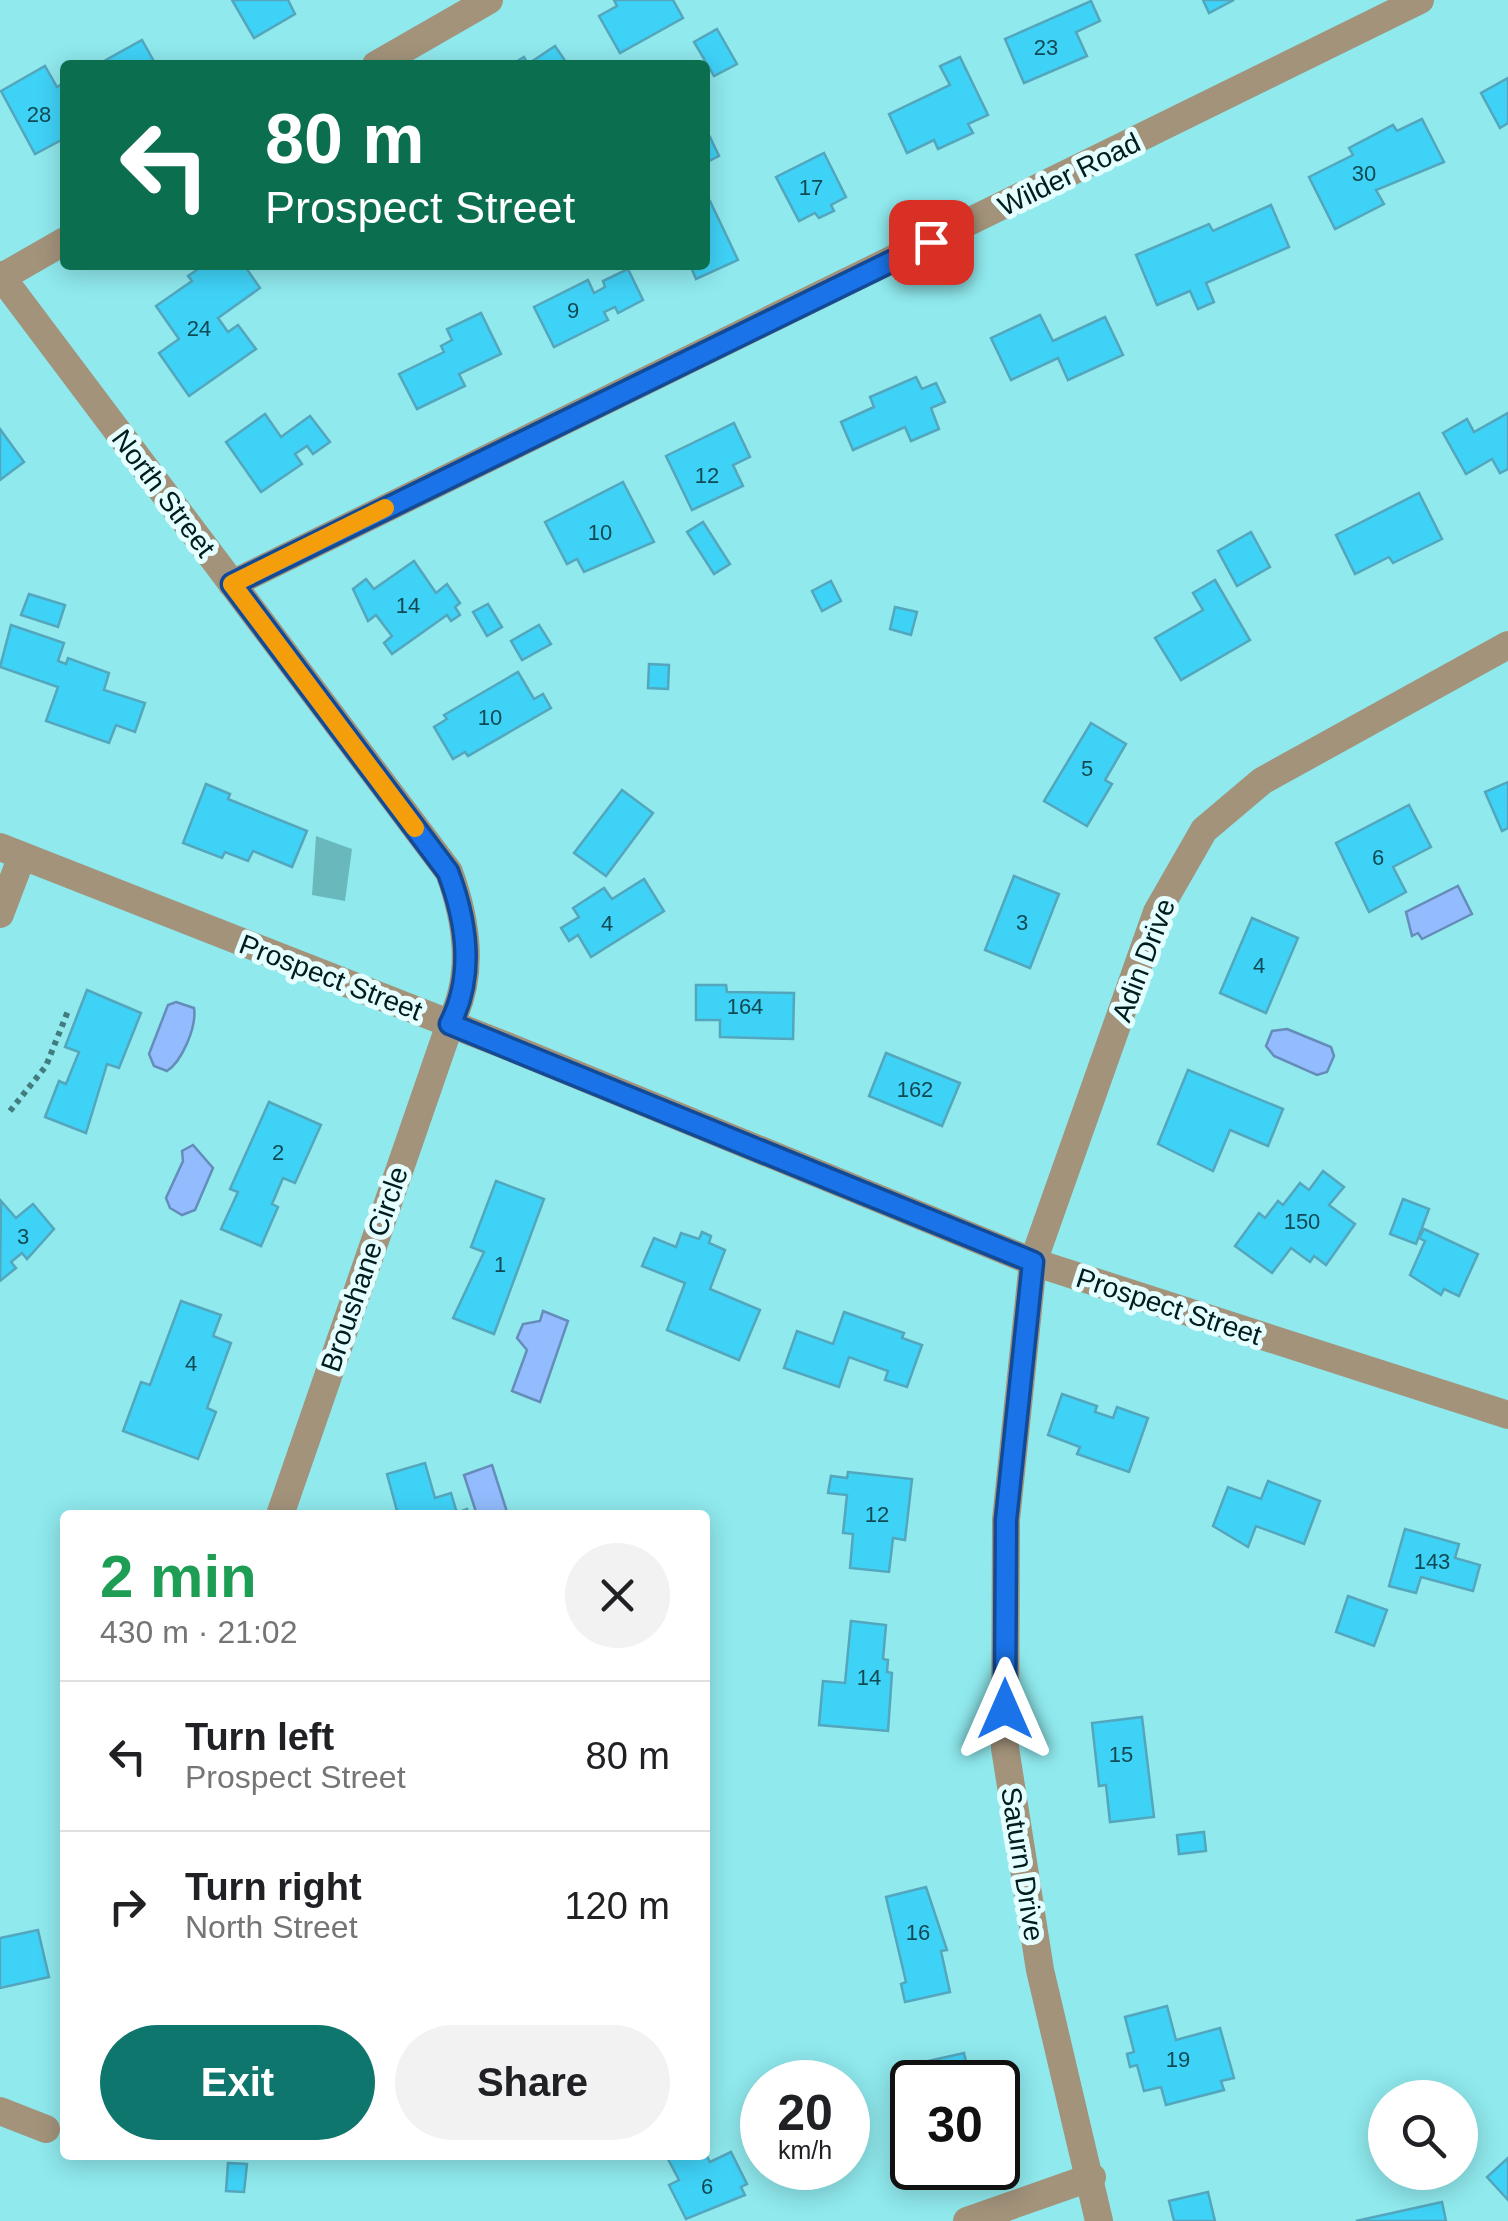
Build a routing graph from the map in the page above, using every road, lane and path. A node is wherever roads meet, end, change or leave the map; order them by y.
1 (489, 0) edge
2 (1420, 0) edge
3 (385, 60) edge
4 (60, 244) edge
5 (1, 276) edge
6 (232, 584) junction
7 (1508, 644) edge
8 (11, 851) edge
9 (0, 914) edge
10 (68, 1012) dead end
11 (450, 1024) junction
12 (10, 1112) dead end
13 (1033, 1262) junction
14 (1508, 1415) edge
15 (282, 1510) edge
16 (0, 2111) edge
17 (46, 2129) dead end
18 (1092, 2178) junction
19 (967, 2221) edge
20 (1099, 2221) edge

1 - 3 street
2 - 6 street, Wilder Road
4 - 5 street
5 - 6 street, North Street
6 - 11 street, North Street
7 - 13 street, Adin Drive
8 - 9 street
8 - 11 street, Prospect Street
10 - 12 path
11 - 13 street, Prospect Street
11 - 15 street, Broushane Circle
13 - 14 street, Prospect Street
13 - 18 street, Saturn Drive
16 - 17 street
18 - 19 street
18 - 20 street, Saturn Drive

